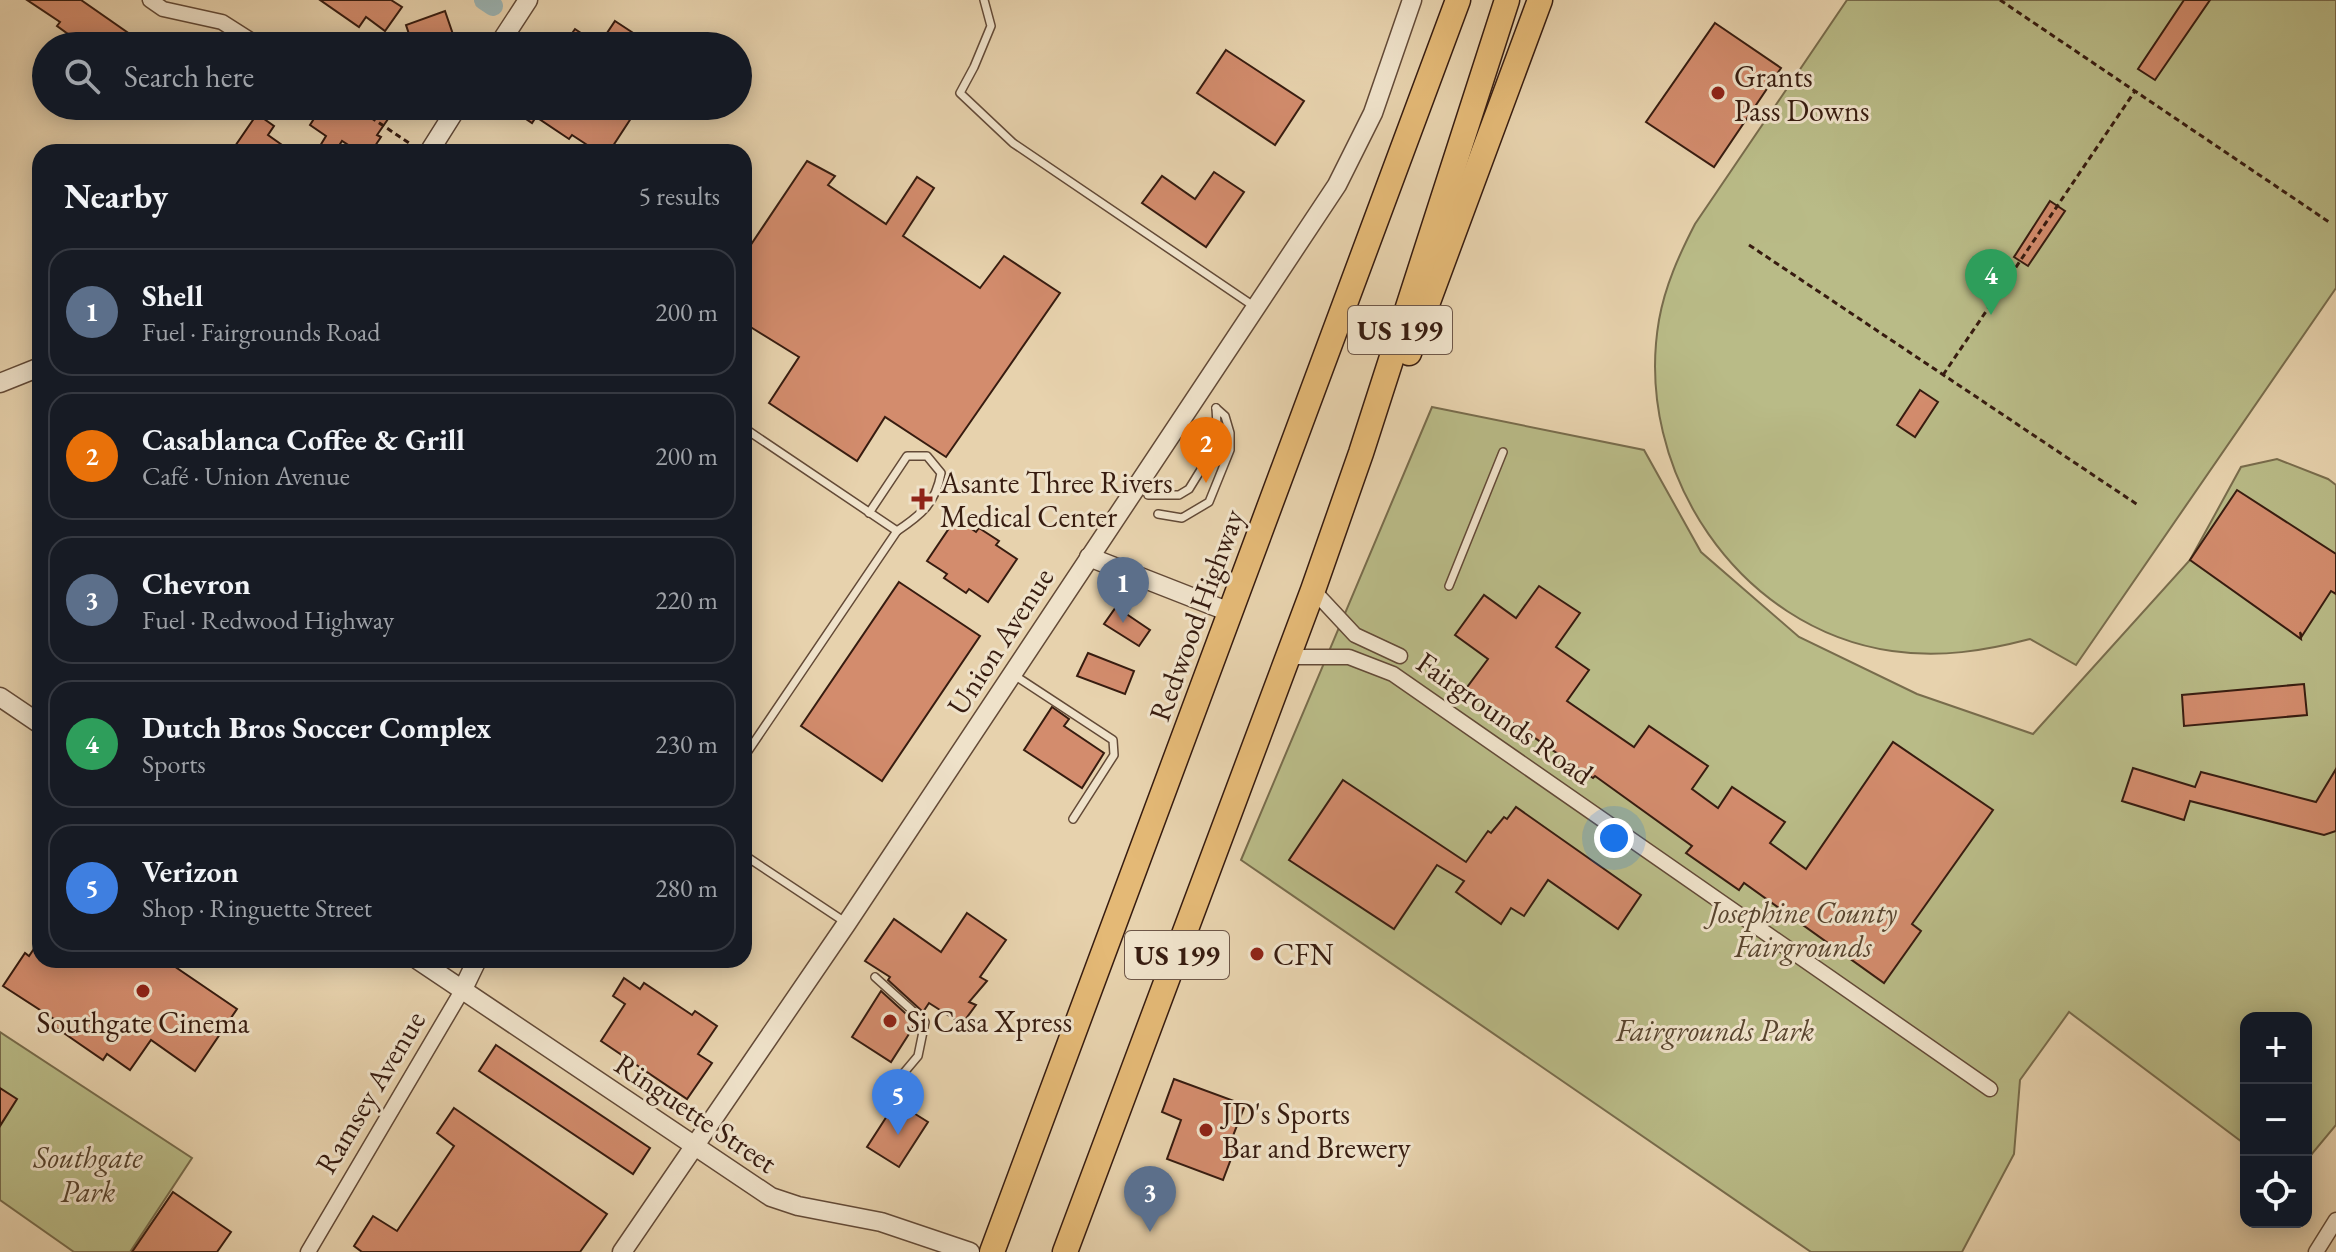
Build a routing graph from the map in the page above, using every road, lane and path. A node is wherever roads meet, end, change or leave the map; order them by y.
1 (150, 0) edge
2 (528, 0) edge
3 (984, 0) edge
4 (1412, 0) edge
5 (1458, 0) edge
6 (1507, 0) edge
7 (1540, 0) edge
8 (2000, 0) edge
9 (238, 32) edge
10 (507, 32) edge
11 (2135, 91) junction
12 (375, 120) edge
13 (449, 120) edge
14 (410, 144) edge
15 (434, 144) edge
16 (2329, 222) dead end
17 (1749, 245) dead end
18 (1257, 308) junction
19 (32, 370) edge
20 (1943, 375) junction
21 (0, 383) edge
22 (752, 433) edge
23 (1503, 452) dead end
24 (1361, 453) junction
25 (1148, 495) dead end
26 (2138, 505) dead end
27 (869, 513) junction
28 (1158, 514) dead end
29 (897, 531) junction
30 (1089, 557) junction
31 (1449, 586) dead end
32 (1313, 590) junction
33 (1232, 613) junction
34 (1400, 656) dead end
35 (1288, 657) junction
36 (1012, 673) junction
37 (0, 697) edge
38 (32, 719) edge
39 (752, 745) edge
40 (1073, 819) dead end
41 (752, 860) edge
42 (847, 923) junction
43 (430, 968) edge
44 (473, 968) edge
45 (875, 977) dead end
46 (463, 989) junction
47 (902, 1075) dead end
48 (1990, 1089) dead end
49 (694, 1147) junction
50 (2336, 1220) edge
51 (308, 1252) edge
52 (622, 1252) edge
53 (970, 1252) edge
54 (992, 1252) edge
55 (1065, 1252) edge
56 (2316, 1252) edge

1 - 9 street
2 - 10 street
3 - 18 lane
4 - 18 street, Union Avenue
5 - 33 highway, Redwood Highway / US 199
6 - 24 highway, US 199
7 - 24 highway
8 - 11 path
11 - 16 path
11 - 20 path
12 - 14 path
13 - 15 street
17 - 20 path
18 - 30 street, Union Avenue
19 - 21 street
20 - 26 path
22 - 27 lane
23 - 31 lane
24 - 32 highway, US 199
25 - 28 lane
27 - 29 lane
27 - 29 lane
29 - 39 lane
30 - 33 street
30 - 36 street, Union Avenue
32 - 34 street
32 - 35 highway, US 199
33 - 54 highway, Redwood Highway / US 199
35 - 48 street, Fairgrounds Road
35 - 55 highway, US 199
36 - 40 lane
36 - 42 street, Union Avenue
37 - 38 street
41 - 42 lane
42 - 49 street, Union Avenue
43 - 46 street, Ringuette Street
44 - 46 street, Ramsey Avenue
45 - 47 lane
46 - 49 street, Ringuette Street
46 - 51 street, Ramsey Avenue
49 - 52 street, Union Avenue
49 - 53 street, Ringuette Street
50 - 56 street

